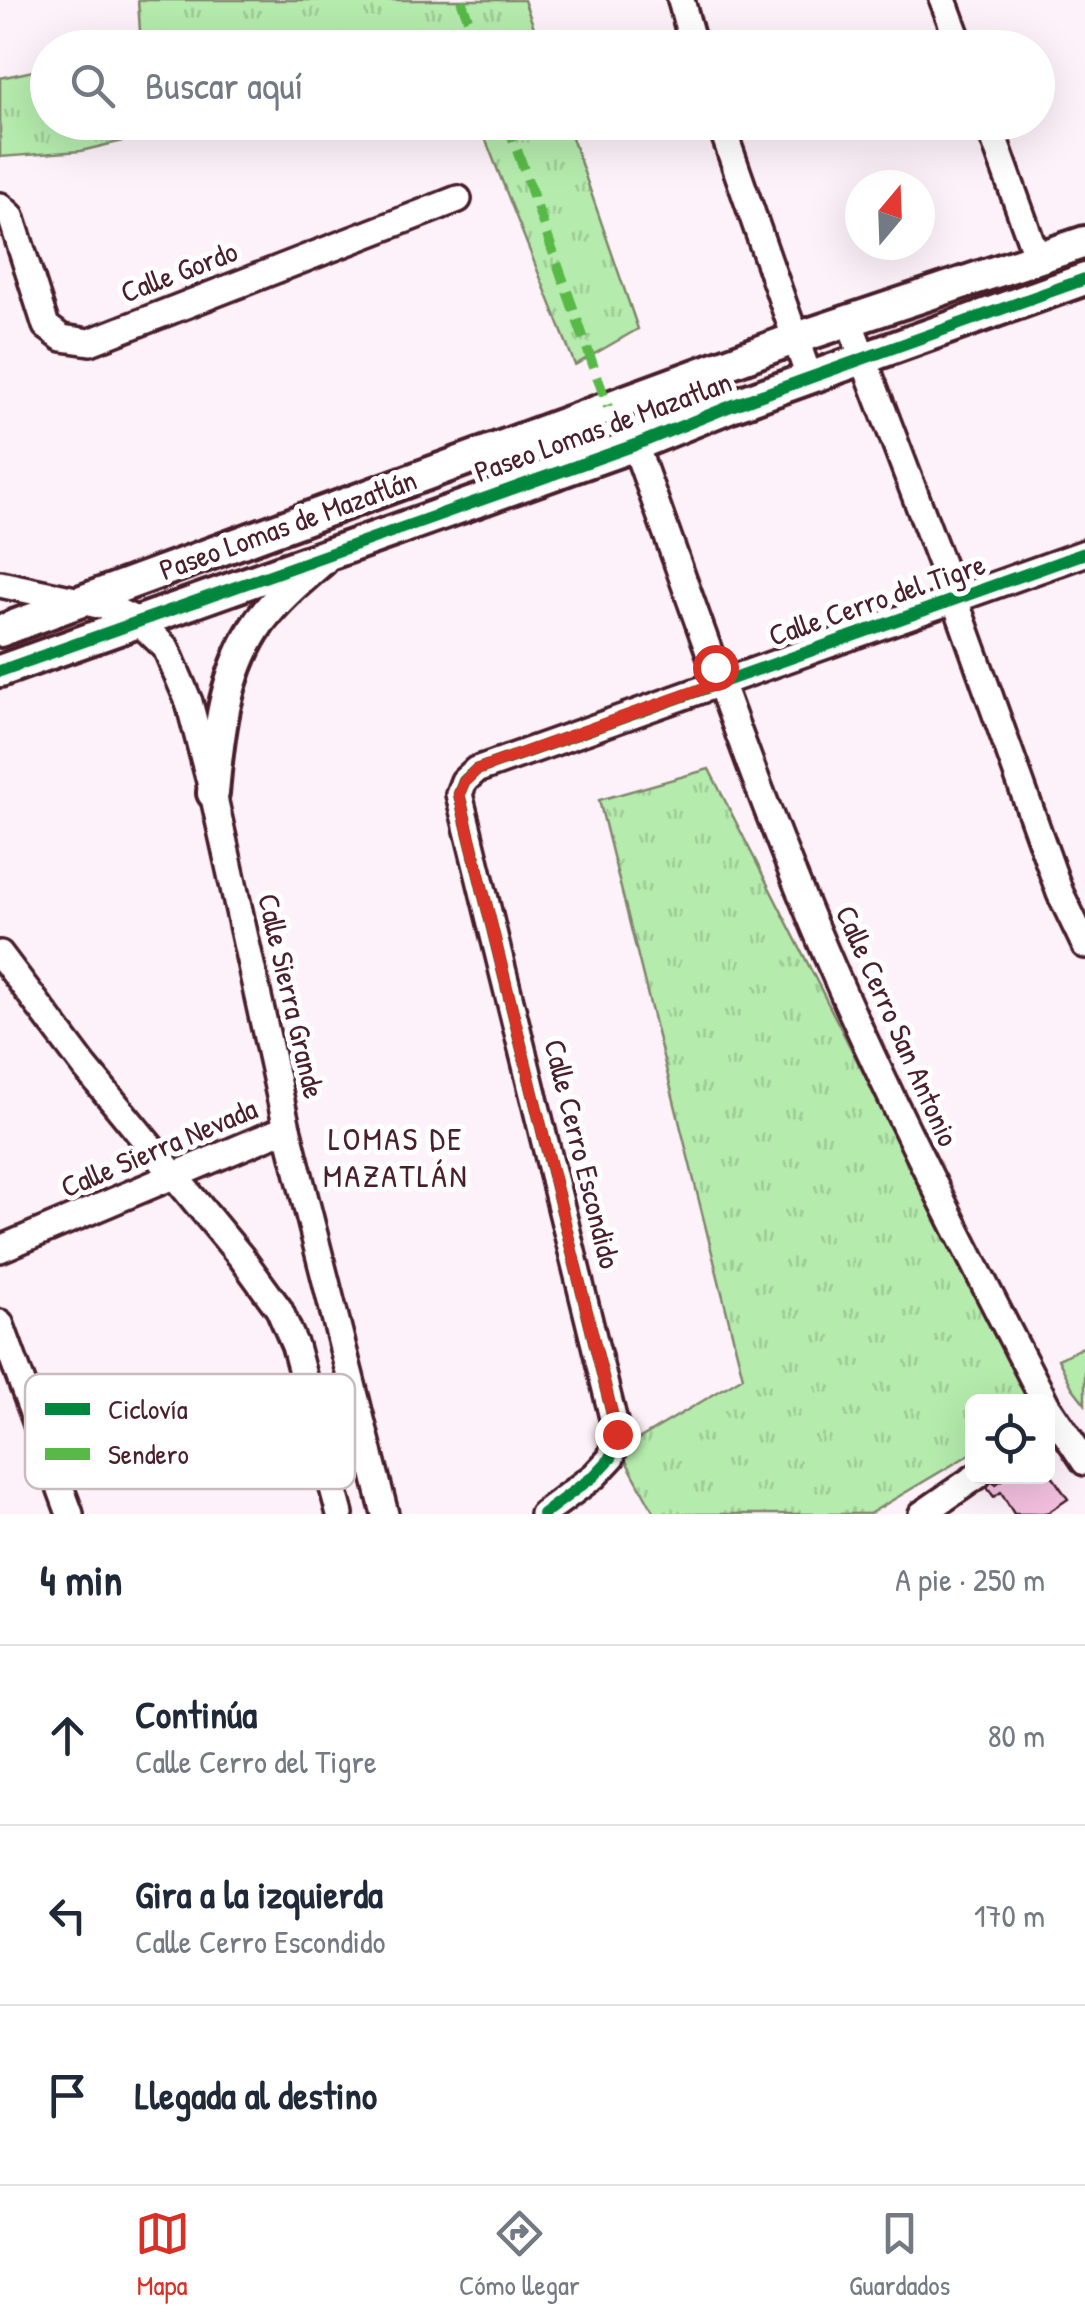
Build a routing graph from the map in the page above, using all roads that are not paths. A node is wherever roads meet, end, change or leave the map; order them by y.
1 (681, 0) edge
2 (943, 0) edge
3 (689, 30) edge
4 (954, 30) edge
5 (726, 140) edge
6 (994, 140) edge
7 (458, 199) dead end
8 (0, 206) edge
9 (1085, 242) edge
10 (1037, 258) junction
11 (1085, 279) edge
12 (849, 321) junction
13 (794, 338) junction
14 (864, 357) junction
15 (809, 378) junction
16 (636, 444) junction
17 (335, 550) junction
18 (1085, 553) edge
19 (0, 584) edge
20 (956, 600) junction
21 (82, 601) junction
22 (138, 621) junction
23 (0, 631) edge
24 (0, 671) edge
25 (718, 674) junction
26 (464, 782) joint
27 (213, 793) junction
28 (1085, 945) edge
29 (0, 954) edge
30 (287, 1128) junction
31 (175, 1177) junction
32 (0, 1250) edge
33 (0, 1323) edge
34 (302, 1374) edge
35 (349, 1374) edge
36 (25, 1391) edge
37 (1039, 1394) edge
38 (355, 1396) edge
39 (1055, 1422) edge
40 (1085, 1462) edge
41 (965, 1484) edge
42 (61, 1489) edge
43 (333, 1489) edge
44 (70, 1514) edge
45 (340, 1514) edge
46 (385, 1514) edge
47 (543, 1514) edge
48 (922, 1514) edge

1 - 3 street
2 - 4 street
5 - 13 street
6 - 10 street
7 - 8 street, Calle Gordo
9 - 10 street, Paseo Lomas de Mazatlán
10 - 12 street, Paseo Lomas de Mazatlán
11 - 14 street, Paseo Lomas de Mazatlan
12 - 13 street, Paseo Lomas de Mazatlán
12 - 14 street
13 - 15 street
13 - 21 street, Paseo Lomas de Mazatlán
14 - 15 street, Paseo Lomas de Mazatlan
14 - 20 street
15 - 16 street, Paseo Lomas de Mazatlan
16 - 17 street, Paseo Lomas de Mazatlan
16 - 25 street, Calle Cerro San Antonio
17 - 22 street, Paseo Lomas de Mazatlan
17 - 27 street
18 - 20 street, Calle Cerro del Tigre
19 - 21 street
20 - 25 street, Calle Cerro del Tigre
20 - 28 street
21 - 22 street
21 - 23 street, Paseo Lomas de Mazatlán
22 - 24 street, Paseo Lomas de Mazatlán
22 - 27 street, Calle Sierra Grande
25 - 26 street, Calle Cerro del Tigre
25 - 37 street, Calle Cerro San Antonio
26 - 47 street, Calle Cerro Escondido
27 - 30 street, Calle Sierra Grande
29 - 31 street
30 - 31 street, Calle Sierra Nevada
30 - 35 street, Calle Sierra Grande
31 - 32 street, Calle Sierra Nevada
31 - 34 street
33 - 36 street
38 - 46 street, Calle Sierra Grande
39 - 40 street, Calle Cerro San Antonio
41 - 48 street
42 - 44 street
43 - 45 street

